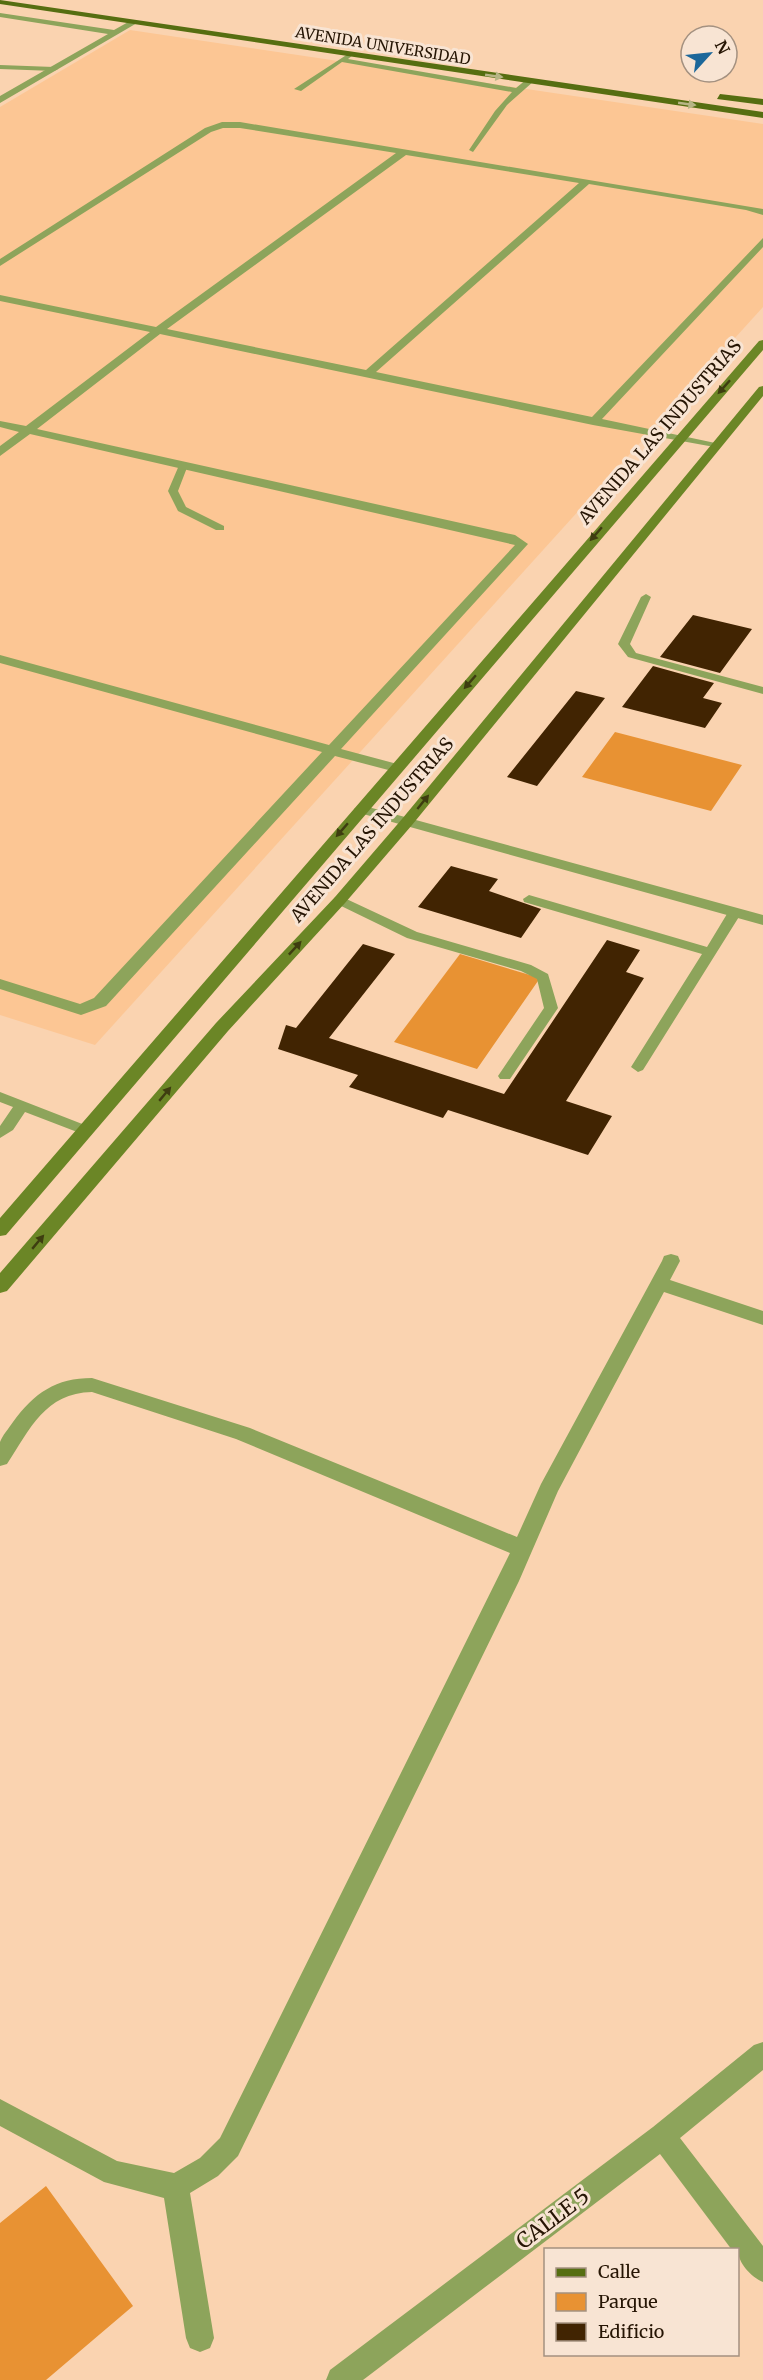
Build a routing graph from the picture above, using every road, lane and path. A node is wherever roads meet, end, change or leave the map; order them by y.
1 (24, 0) edge
2 (0, 3) edge
3 (0, 15) edge
4 (133, 23) junction
5 (116, 33) junction
6 (350, 55) junction
7 (341, 60) junction
8 (0, 68) edge
9 (54, 69) junction
10 (530, 81) junction
11 (641, 87) dead end
12 (298, 89) dead end
13 (516, 90) junction
14 (710, 96) dead end
15 (0, 99) edge
16 (763, 102) edge
17 (763, 116) edge
18 (473, 150) dead end
19 (402, 153) junction
20 (587, 181) junction
21 (763, 212) edge
22 (763, 241) edge
23 (0, 263) edge
24 (0, 298) edge
25 (158, 331) junction
26 (763, 343) edge
27 (368, 374) junction
28 (763, 390) edge
29 (593, 422) junction
30 (0, 424) edge
31 (28, 430) junction
32 (678, 438) junction
33 (716, 446) junction
34 (0, 452) edge
35 (183, 465) junction
36 (220, 528) dead end
37 (646, 597) dead end
38 (0, 659) edge
39 (763, 691) edge
40 (332, 749) junction
41 (396, 768) junction
42 (361, 809) junction
43 (407, 822) junction
44 (529, 899) dead end
45 (340, 900) junction
46 (735, 912) junction
47 (763, 920) edge
48 (710, 952) junction
49 (0, 984) edge
50 (638, 1067) dead end
51 (505, 1076) dead end
52 (0, 1097) edge
53 (22, 1105) junction
54 (85, 1130) junction
55 (0, 1133) edge
56 (0, 1230) edge
57 (671, 1261) dead end
58 (661, 1284) junction
59 (0, 1286) edge
60 (763, 1318) edge
61 (0, 1458) edge
62 (523, 1549) junction
63 (763, 2054) edge
64 (0, 2112) edge
65 (662, 2136) junction
66 (176, 2187) junction
67 (763, 2268) edge
68 (200, 2338) dead end
69 (340, 2380) edge

1 - 11 main road, AVENIDA UNIVERSIDAD
2 - 4 main road, AVENIDA UNIVERSIDAD
3 - 5 street
4 - 5 street
4 - 6 main road, AVENIDA UNIVERSIDAD
5 - 9 street
6 - 7 lane
6 -> 10 main road, AVENIDA UNIVERSIDAD
7 - 12 lane
7 - 13 lane
8 - 9 lane
9 - 15 street
10 - 13 lane
10 -> 17 main road, AVENIDA UNIVERSIDAD
13 - 18 lane
14 - 16 main road
19 - 20 street
19 - 23 street
19 - 25 street
20 - 21 street
20 - 27 street
22 - 29 street
24 - 25 street
25 - 27 street
25 - 31 street
26 -> 32 street, AVENIDA LAS INDUSTRIAS
27 - 29 street
28 - 33 street, AVENIDA LAS INDUSTRIAS
29 - 32 street
30 - 31 street
31 - 34 street
31 - 35 street
32 - 33 street
32 -> 41 street, AVENIDA LAS INDUSTRIAS
43 -> 33 street, AVENIDA LAS INDUSTRIAS
35 - 36 lane
35 - 40 street
37 - 39 lane
38 - 40 street
40 - 41 street
40 - 49 street
41 - 42 street, AVENIDA LAS INDUSTRIAS
42 - 43 street
42 -> 54 street, AVENIDA LAS INDUSTRIAS
43 - 45 street, AVENIDA LAS INDUSTRIAS
43 - 46 street
44 - 48 lane
45 - 51 lane
59 -> 45 street, AVENIDA LAS INDUSTRIAS
46 - 47 street
46 - 48 lane
48 - 50 lane
52 - 53 lane
53 - 54 lane
53 - 55 lane
54 - 56 street, AVENIDA LAS INDUSTRIAS
57 - 58 street
58 - 60 street
58 - 62 street
61 - 62 street
62 - 66 street
63 - 65 street, CALLE 5
64 - 66 street
65 - 67 street
65 - 69 street, CALLE 5
66 - 68 street

